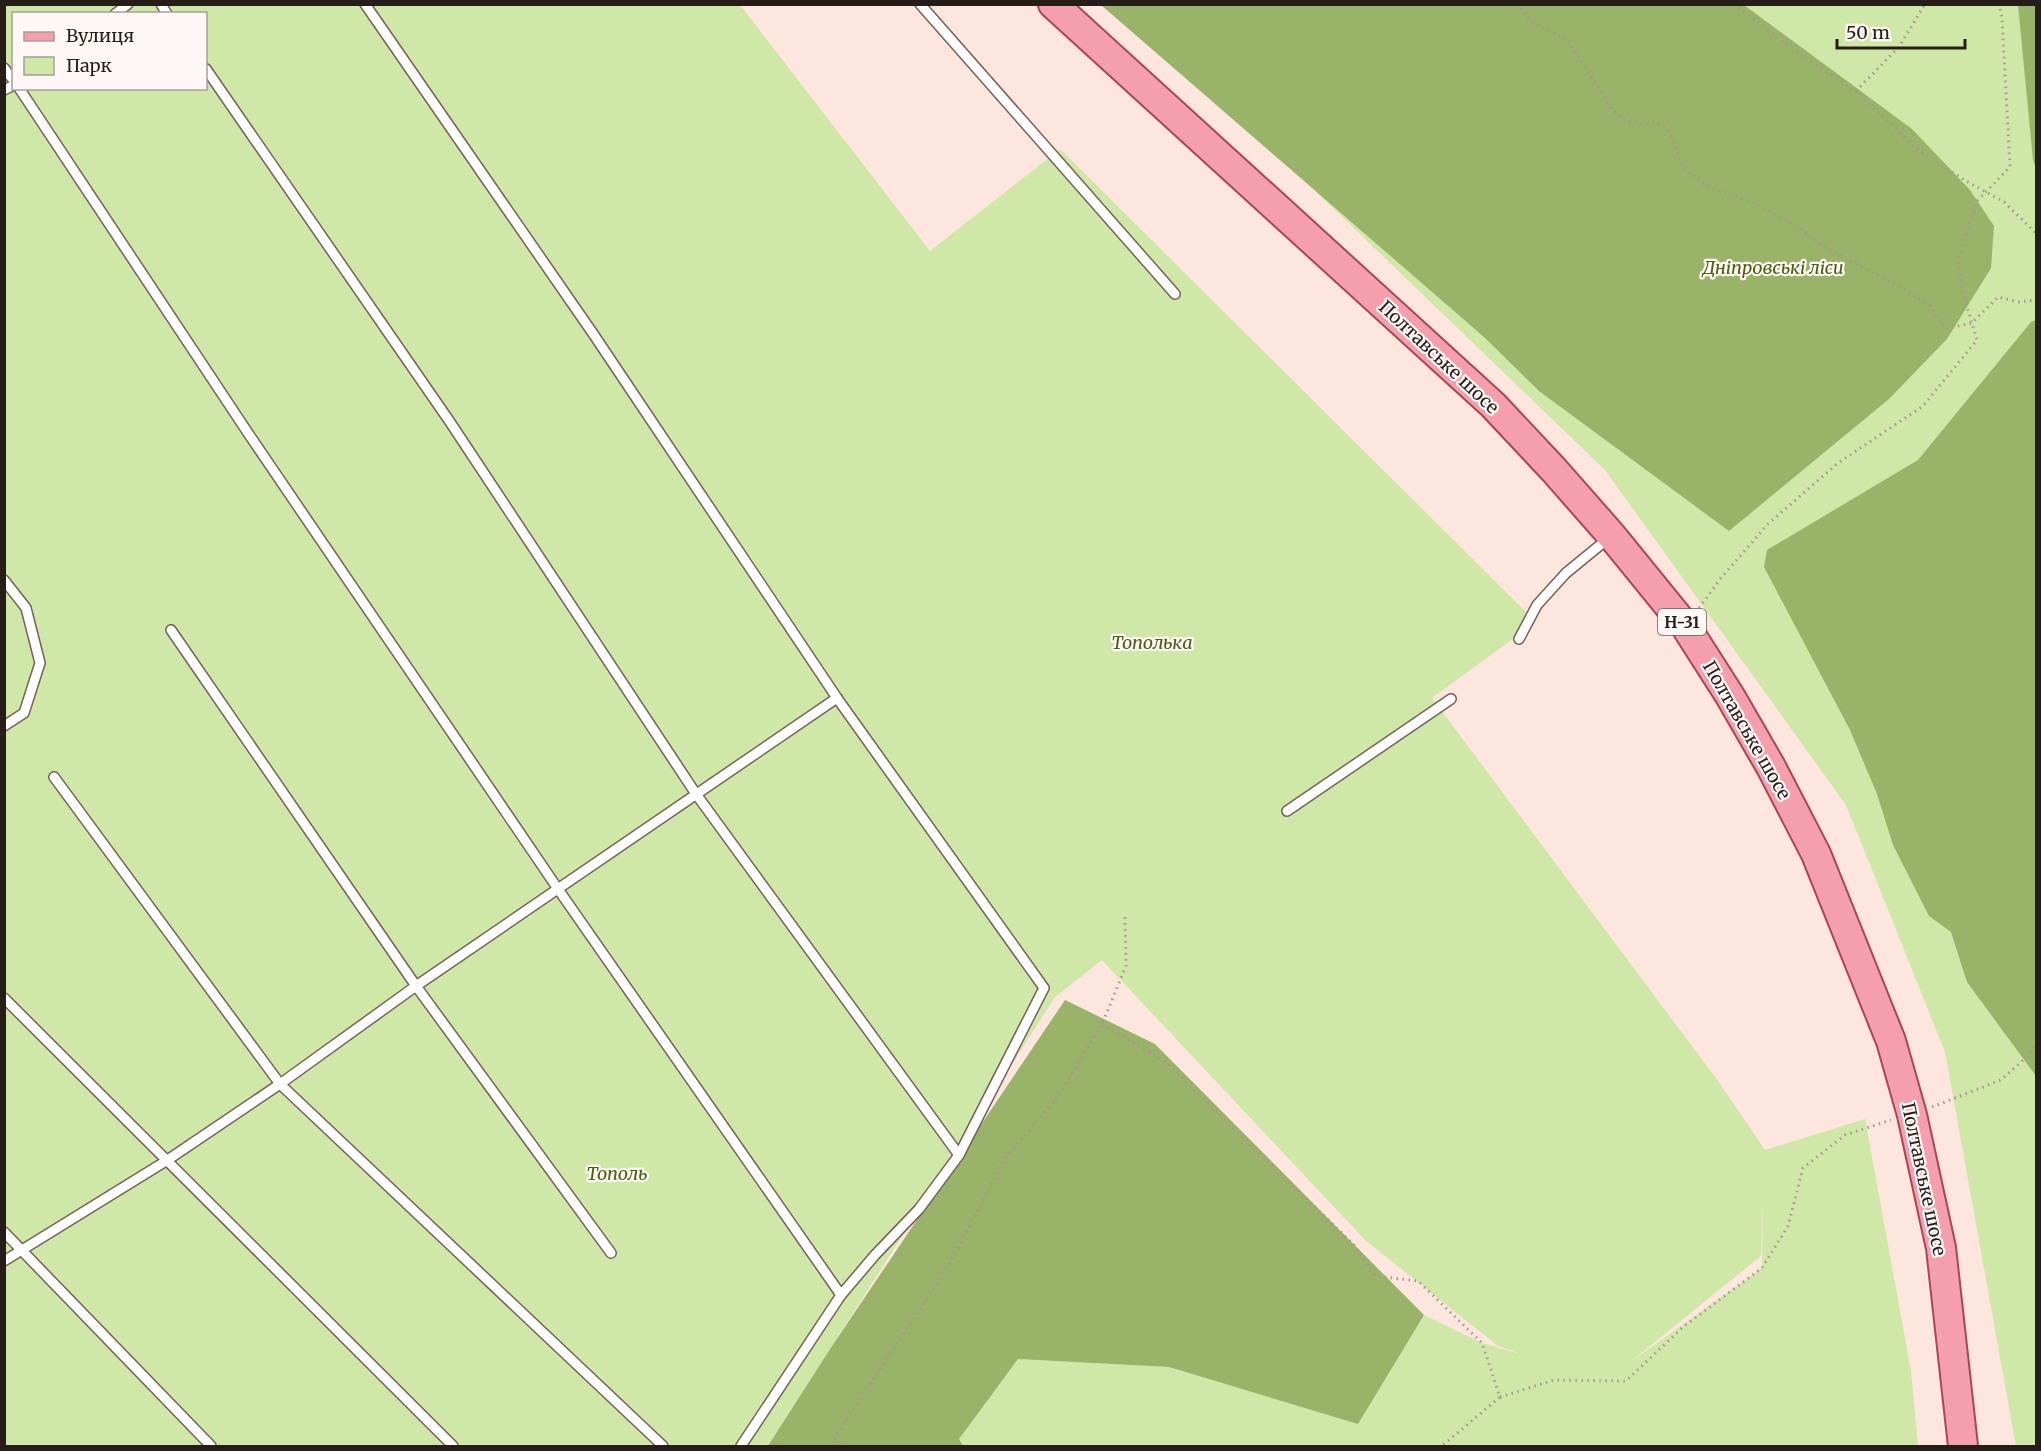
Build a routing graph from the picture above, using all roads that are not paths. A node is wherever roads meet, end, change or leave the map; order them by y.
1 (365, 4) edge
2 (920, 4) edge
3 (1053, 4) edge
4 (207, 70) edge
5 (20, 90) edge
6 (1175, 294) dead end
7 (1612, 536) junction
8 (4, 580) edge
9 (171, 630) dead end
10 (1519, 639) dead end
11 (837, 698) junction
12 (1451, 699) dead end
13 (4, 726) edge
14 (54, 777) dead end
15 (696, 794) junction
16 (1287, 811) dead end
17 (558, 889) junction
18 (416, 986) junction
19 (4, 998) edge
20 (280, 1084) junction
21 (958, 1155) junction
22 (166, 1161) junction
23 (4, 1232) edge
24 (23, 1249) junction
25 (611, 1253) dead end
26 (4, 1261) edge
27 (841, 1295) junction
28 (211, 1446) edge
29 (453, 1446) edge
30 (663, 1446) edge
31 (741, 1446) edge
32 (1963, 1446) edge

1 - 11 lane
2 - 6 lane
3 - 7 main road, Полтавське шосе / Н-31
4 - 15 lane
5 - 17 lane
7 - 10 lane
7 - 32 main road, Полтавське шосе / Н-31
8 - 13 lane
9 - 18 lane
11 - 15 lane
11 - 21 lane
12 - 16 lane
14 - 20 lane
15 - 17 lane
15 - 21 lane
17 - 18 lane
17 - 27 lane
18 - 20 lane
18 - 25 lane
19 - 22 lane
20 - 22 lane
20 - 30 lane
21 - 27 lane
22 - 24 lane
22 - 29 lane
23 - 24 lane
24 - 26 lane
24 - 28 lane
27 - 31 lane

